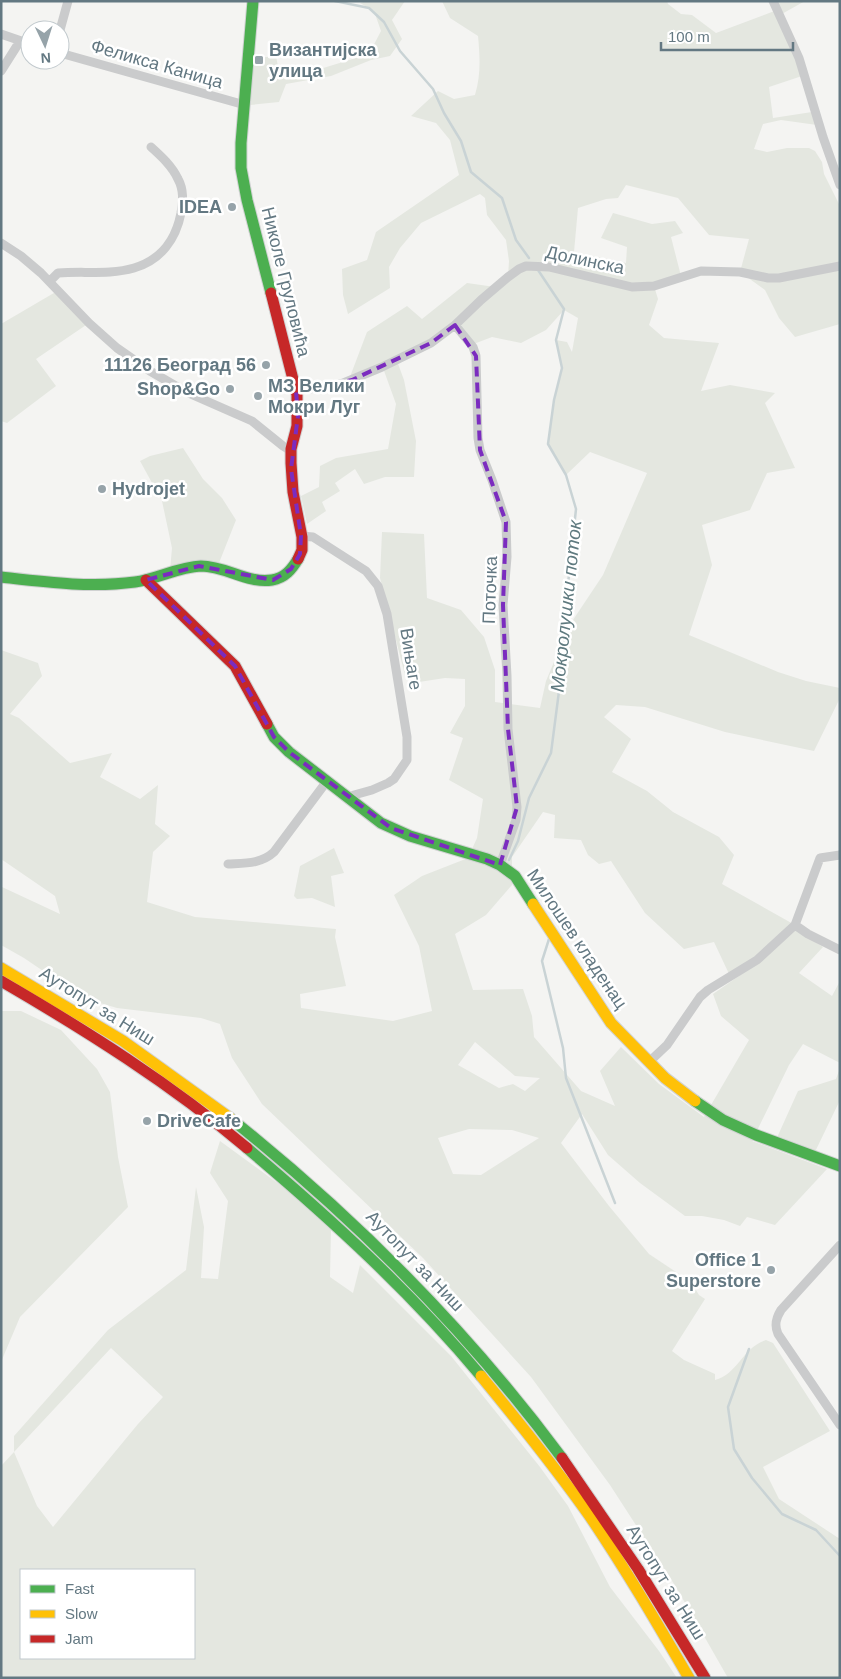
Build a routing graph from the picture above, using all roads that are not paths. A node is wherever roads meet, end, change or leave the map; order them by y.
1 (68, 1) edge
2 (252, 1) edge
3 (773, 1) edge
4 (63, 20) edge
5 (1, 34) edge
6 (20, 41) joint
7 (70, 56) edge
8 (1, 71) edge
9 (245, 105) junction
10 (151, 147) dead end
11 (840, 185) edge
12 (1, 243) edge
13 (840, 266) edge
14 (50, 281) junction
15 (455, 325) junction
16 (296, 391) junction
17 (291, 451) junction
18 (301, 536) junction
19 (1, 577) edge
20 (146, 580) junction
21 (327, 781) junction
22 (349, 799) junction
23 (840, 855) edge
24 (228, 864) dead end
25 (500, 864) junction
26 (795, 925) junction
27 (840, 950) edge
28 (1, 968) edge
29 (1, 981) edge
30 (649, 1062) junction
31 (840, 1166) edge
32 (840, 1245) edge
33 (840, 1425) edge
34 (689, 1678) edge
35 (704, 1678) edge

1 - 4 street
2 - 9 main road, Николе Груловића
3 - 11 street
5 - 6 street
6 - 8 street
7 - 9 street, Феликса Каница
9 - 16 main road, Николе Груловића
10 - 14 street
12 - 14 street
13 - 15 street, Долинска
14 - 17 street
15 - 16 street, Долинска
15 - 25 street, Поточка
16 - 17 main road, Николе Груловића
17 - 18 main road, Николе Груловића
18 - 20 main road, Николе Груловића
18 - 22 street, Вињаге
19 - 20 main road, Николе Груловића
20 - 21 main road, Милошев кладенац
21 - 22 main road, Милошев кладенац
21 - 24 street
22 - 25 main road, Милошев кладенац
23 - 26 street
25 - 30 main road, Милошев кладенац
26 - 27 street
26 - 30 street
28 - 35 main road, Аутопут за Ниш
29 - 34 main road, Аутопут за Ниш
30 - 31 main road, Милошев кладенац
32 - 33 street

